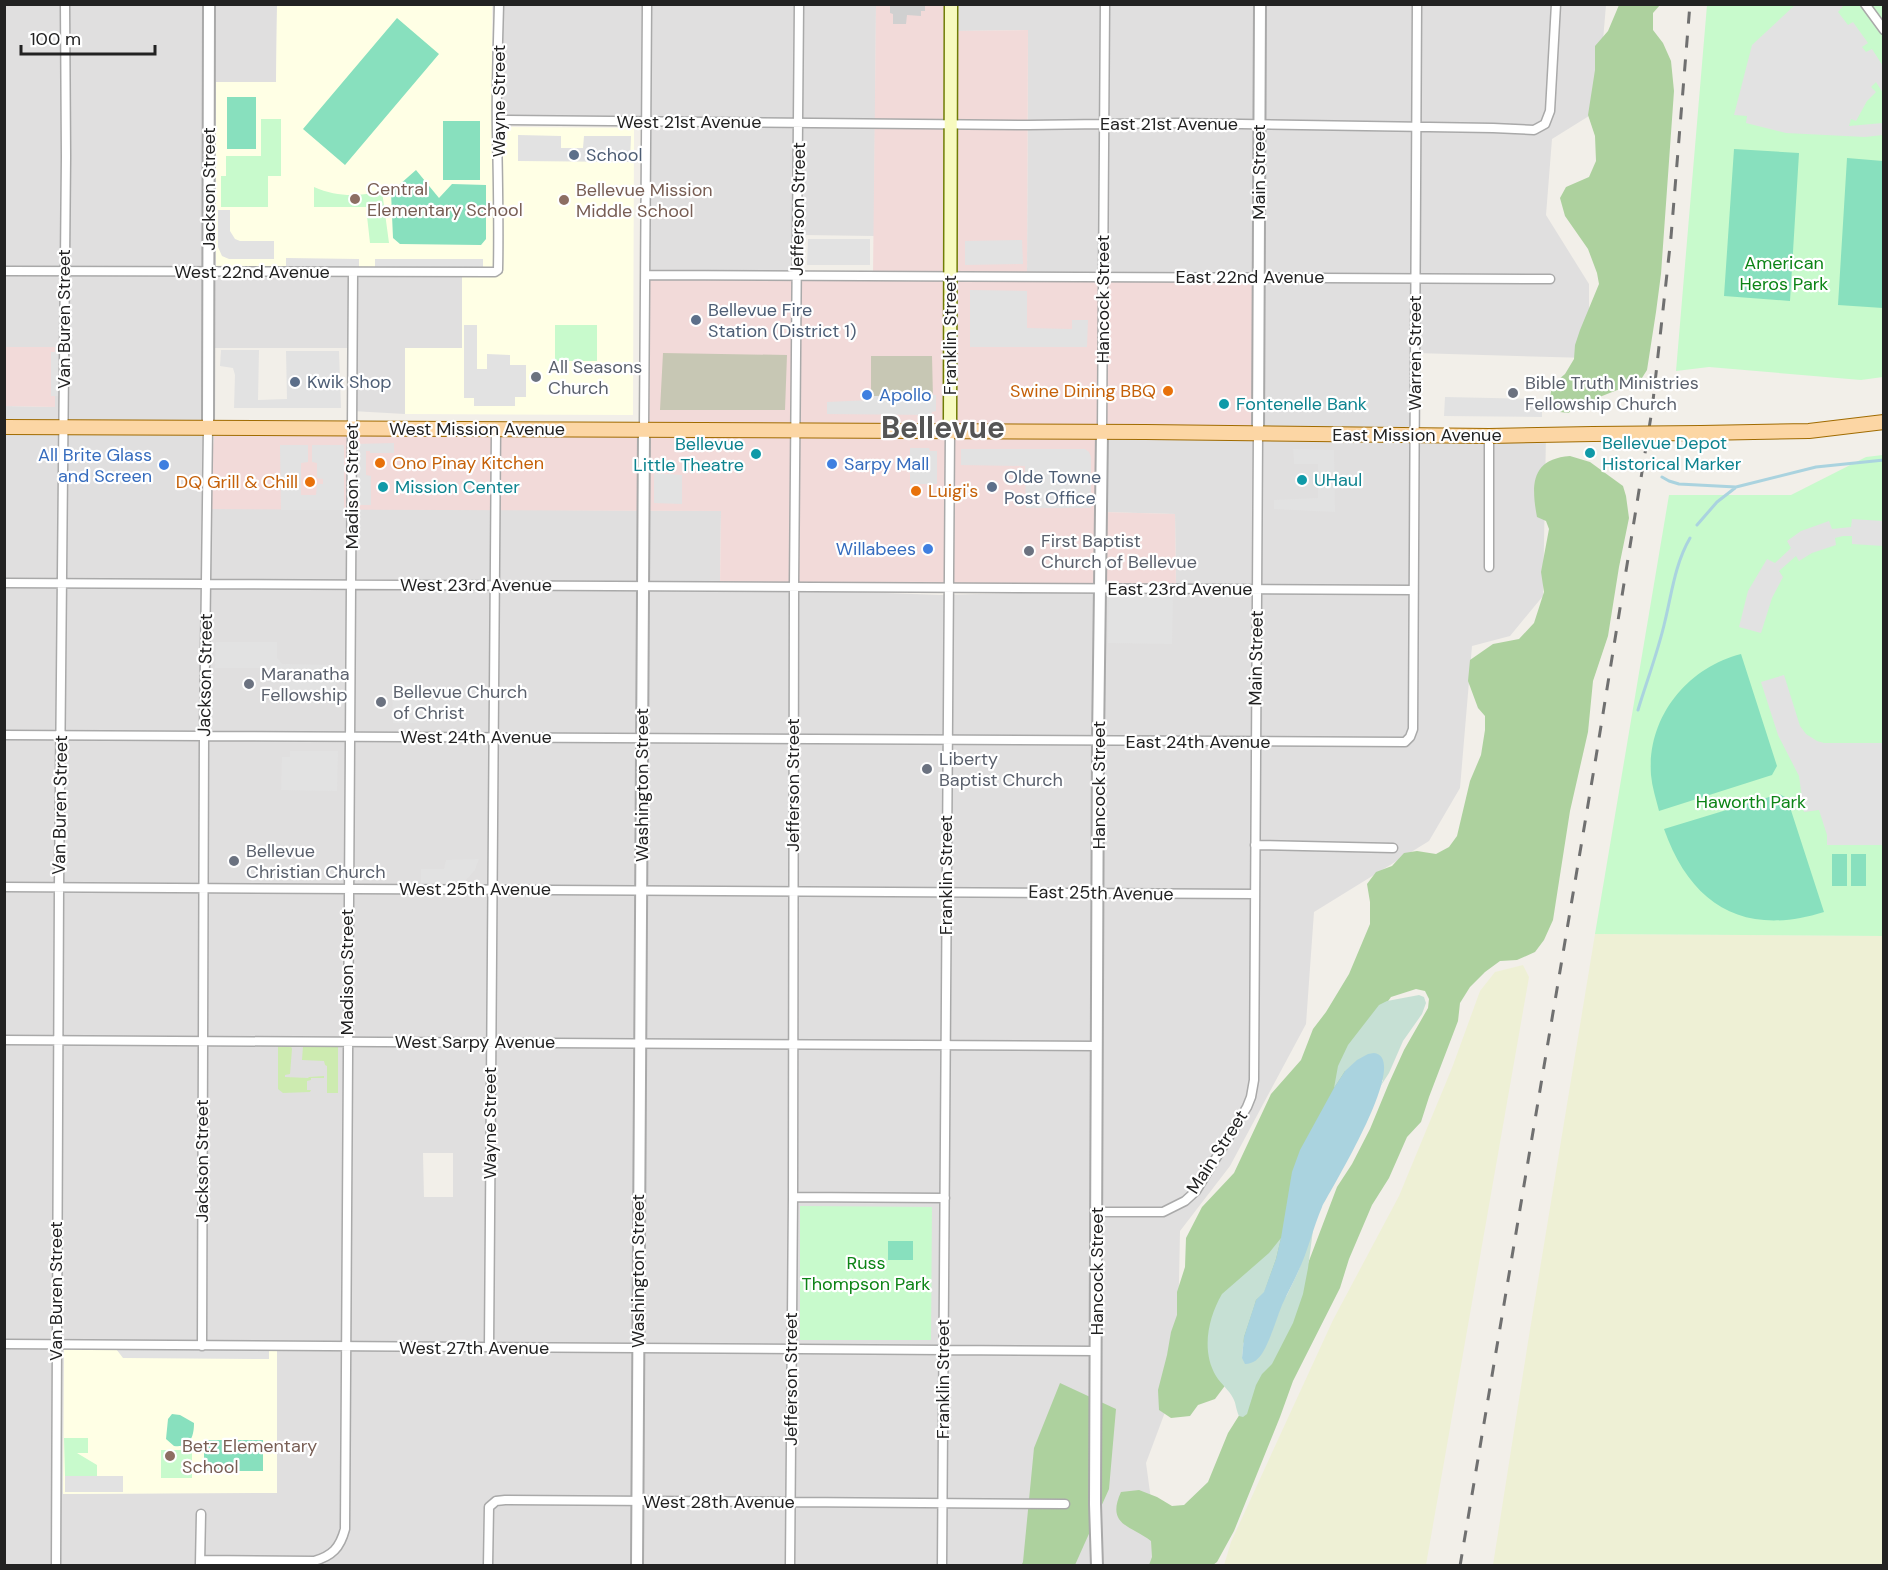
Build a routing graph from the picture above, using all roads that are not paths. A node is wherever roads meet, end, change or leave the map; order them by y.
1 (65, 4) edge
2 (209, 4) edge
3 (499, 4) edge
4 (647, 4) edge
5 (799, 4) edge
6 (951, 4) edge
7 (1105, 4) edge
8 (1260, 4) edge
9 (1417, 4) edge
10 (1556, 4) edge
11 (1864, 4) edge
12 (1884, 30) edge
13 (498, 120) junction
14 (646, 122) junction
15 (799, 123) junction
16 (952, 123) junction
17 (1105, 124) junction
18 (1259, 124) junction
19 (1416, 128) junction
20 (498, 270) joint
21 (4, 271) edge
22 (64, 271) junction
23 (208, 271) junction
24 (352, 272) junction
25 (646, 275) junction
26 (797, 276) junction
27 (951, 277) junction
28 (1103, 277) junction
29 (1259, 277) junction
30 (1415, 278) junction
31 (1550, 279) dead end
32 (1884, 422) edge
33 (4, 427) edge
34 (63, 427) junction
35 (208, 428) junction
36 (352, 429) junction
37 (496, 429) junction
38 (644, 430) junction
39 (950, 431) junction
40 (795, 432) junction
41 (1102, 432) junction
42 (1258, 434) junction
43 (1415, 435) junction
44 (1489, 436) junction
45 (1489, 567) dead end
46 (4, 583) edge
47 (62, 583) junction
48 (207, 583) junction
49 (351, 584) junction
50 (495, 584) junction
51 (643, 585) junction
52 (794, 587) junction
53 (948, 588) junction
54 (1100, 589) junction
55 (1258, 590) junction
56 (1413, 590) junction
57 (4, 735) edge
58 (61, 735) junction
59 (204, 735) junction
60 (350, 736) junction
61 (492, 737) junction
62 (1410, 737) joint
63 (642, 738) junction
64 (794, 739) junction
65 (947, 740) junction
66 (1255, 741) junction
67 (1098, 742) junction
68 (1255, 845) junction
69 (1393, 848) dead end
70 (4, 887) edge
71 (59, 887) junction
72 (204, 888) junction
73 (348, 888) junction
74 (492, 890) junction
75 (642, 890) junction
76 (793, 892) junction
77 (946, 892) junction
78 (1098, 893) junction
79 (1255, 894) junction
80 (4, 1040) edge
81 (58, 1040) junction
82 (202, 1040) junction
83 (347, 1041) junction
84 (490, 1043) junction
85 (640, 1043) junction
86 (792, 1044) junction
87 (945, 1045) junction
88 (1097, 1046) junction
89 (793, 1197) junction
90 (945, 1198) junction
91 (1097, 1212) junction
92 (4, 1344) edge
93 (56, 1344) junction
94 (202, 1346) junction
95 (346, 1348) junction
96 (489, 1348) junction
97 (638, 1349) junction
98 (791, 1351) junction
99 (944, 1351) junction
100 (1096, 1351) junction
101 (637, 1502) junction
102 (942, 1502) junction
103 (790, 1503) junction
104 (1065, 1504) dead end
105 (201, 1514) dead end
106 (200, 1563) edge
107 (56, 1566) edge
108 (488, 1566) edge
109 (637, 1566) edge
110 (790, 1566) edge
111 (942, 1566) edge
112 (1096, 1566) edge

1 - 22 street, Van Buren Street
2 - 23 street, Jackson Street
3 - 13 street, Wayne Street
4 - 14 street, Washington Street
5 - 15 street, Jefferson Street
6 - 16 main road, Franklin Street
7 - 17 street, Hancock Street
8 - 18 street, Main Street
9 - 19 street, Warren Street
10 - 19 street, East 21st Avenue
11 - 12 street
13 - 14 street, West 21st Avenue
13 - 20 street, Wayne Street
14 - 15 street, West 21st Avenue
14 - 25 street, Washington Street
15 - 16 street, West 21st Avenue
15 - 26 street, Jefferson Street
16 - 17 street, East 21st Avenue
16 - 27 main road, Franklin Street
17 - 18 street, East 21st Avenue
17 - 28 street, Hancock Street
18 - 19 street, East 21st Avenue
18 - 29 street, Main Street
19 - 30 street, Warren Street
20 - 24 street, West 22nd Avenue
21 - 22 street, West 22nd Avenue
22 - 23 street, West 22nd Avenue
22 - 34 street, Van Buren Street
23 - 24 street, West 22nd Avenue
23 - 35 street, Jackson Street
24 - 36 street, Madison Street
25 - 26 street
25 - 38 street, Washington Street
26 - 27 street
26 - 40 street, Jefferson Street
27 - 28 street, East 22nd Avenue
27 - 39 main road, Franklin Street
28 - 29 street, East 22nd Avenue
28 - 41 street, Hancock Street
29 - 30 street, East 22nd Avenue
29 - 42 street, Main Street
30 - 31 street, East 22nd Avenue
30 - 43 street, Warren Street
32 - 44 main road, East Mission Avenue, bridge
33 - 34 main road, West Mission Avenue
34 - 35 main road, West Mission Avenue
34 - 47 street, Van Buren Street
35 - 36 main road, West Mission Avenue
35 - 48 street, Jackson Street
36 - 37 main road, West Mission Avenue
36 - 49 street, Madison Street
37 - 38 main road, West Mission Avenue
37 - 50 street, Wayne Street
38 - 40 main road, West Mission Avenue
38 - 51 street, Washington Street
39 - 40 main road, West Mission Avenue
39 - 41 main road, East Mission Avenue
39 - 53 street, Franklin Street
40 - 52 street, Jefferson Street
41 - 42 main road, East Mission Avenue
41 - 54 street, Hancock Street
42 - 43 main road, East Mission Avenue
42 - 55 street, Main Street
43 - 44 main road, East Mission Avenue
43 - 56 street, Warren Street
44 - 45 street
46 - 47 street, West 23rd Avenue
47 - 48 street, West 23rd Avenue
47 - 58 street, Van Buren Street
48 - 49 street, West 23rd Avenue
48 - 59 street, Jackson Street
49 - 50 street, West 23rd Avenue
49 - 60 street, Madison Street
50 - 51 street, West 23rd Avenue
50 - 61 street, Wayne Street
51 - 52 street, West 23rd Avenue
51 - 63 street, Washington Street
52 - 53 street, West 23rd Avenue
52 - 64 street, Jefferson Street
53 - 54 street, East 23rd Avenue
53 - 65 street, Franklin Street
54 - 55 street, East 23rd Avenue
54 - 67 street, Hancock Street
55 - 56 street, East 23rd Avenue
55 - 66 street, Main Street
56 - 62 street, Warren Street
57 - 58 street, West 24th Avenue
58 - 59 street, West 24th Avenue
58 - 71 street, Van Buren Street
59 - 60 street, West 24th Avenue
59 - 72 street, Jackson Street
60 - 61 street, West 24th Avenue
60 - 73 street, Madison Street
61 - 63 street, West 24th Avenue
61 - 74 street, Wayne Street
62 - 66 street, East 24th Avenue
63 - 64 street, West 24th Avenue
63 - 75 street, Washington Street
64 - 65 street, West 24th Avenue
64 - 76 street, Jefferson Street
65 - 67 street, East 24th Avenue
65 - 77 street, Franklin Street
66 - 67 street, East 24th Avenue
66 - 68 street, Main Street
67 - 78 street, Hancock Street
68 - 69 street
68 - 79 street, Main Street
70 - 71 street, West 25th Avenue
71 - 72 street, West 25th Avenue
71 - 81 street, Van Buren Street
72 - 73 street, West 25th Avenue
72 - 82 street, Jackson Street
73 - 74 street, West 25th Avenue
73 - 83 street, Madison Street
74 - 75 street, West 25th Avenue
74 - 84 street, Wayne Street
75 - 76 street, West 25th Avenue
75 - 85 street, Washington Street
76 - 77 street, West 25th Avenue
76 - 86 street, Jefferson Street
77 - 78 street, East 25th Avenue
77 - 87 street, Franklin Street
78 - 79 street, East 25th Avenue
78 - 88 street, Hancock Street
79 - 91 street, Main Street
80 - 81 street, West Sarpy Avenue
81 - 82 street, West Sarpy Avenue
81 - 93 street, Van Buren Street
82 - 83 street, West Sarpy Avenue
82 - 94 street, Jackson Street
83 - 84 street, West Sarpy Avenue
83 - 95 street, Madison Street
84 - 85 street, West Sarpy Avenue
84 - 96 street, Wayne Street
85 - 86 street, West Sarpy Avenue
85 - 97 street, Washington Street
86 - 87 street, West Sarpy Avenue
86 - 89 street, Jefferson Street
87 - 88 street, West Sarpy Avenue
87 - 90 street, Franklin Street
88 - 91 street, Hancock Street
89 - 90 street
89 - 98 street, Jefferson Street
90 - 99 street, Franklin Street
91 - 100 street, Hancock Street
92 - 93 street, West 27th Avenue
93 - 94 street, West 27th Avenue
93 - 107 street, Van Buren Street
94 - 95 street, West 27th Avenue
95 - 96 street, West 27th Avenue
95 - 106 street, Madison Street
96 - 97 street, West 27th Avenue
97 - 98 street, West 27th Avenue
97 - 101 street, Washington Street
98 - 99 street, West 27th Avenue
98 - 103 street, Jefferson Street
99 - 100 street, West 27th Avenue
99 - 102 street, Franklin Street
100 - 112 street, Hancock Street
101 - 103 street, West 28th Avenue
101 - 108 street, West 28th Avenue
101 - 109 street, Washington Street
102 - 103 street, West 28th Avenue
102 - 104 street, West 28th Avenue
102 - 111 street, Franklin Street
103 - 110 street, Jefferson Street
105 - 106 street

